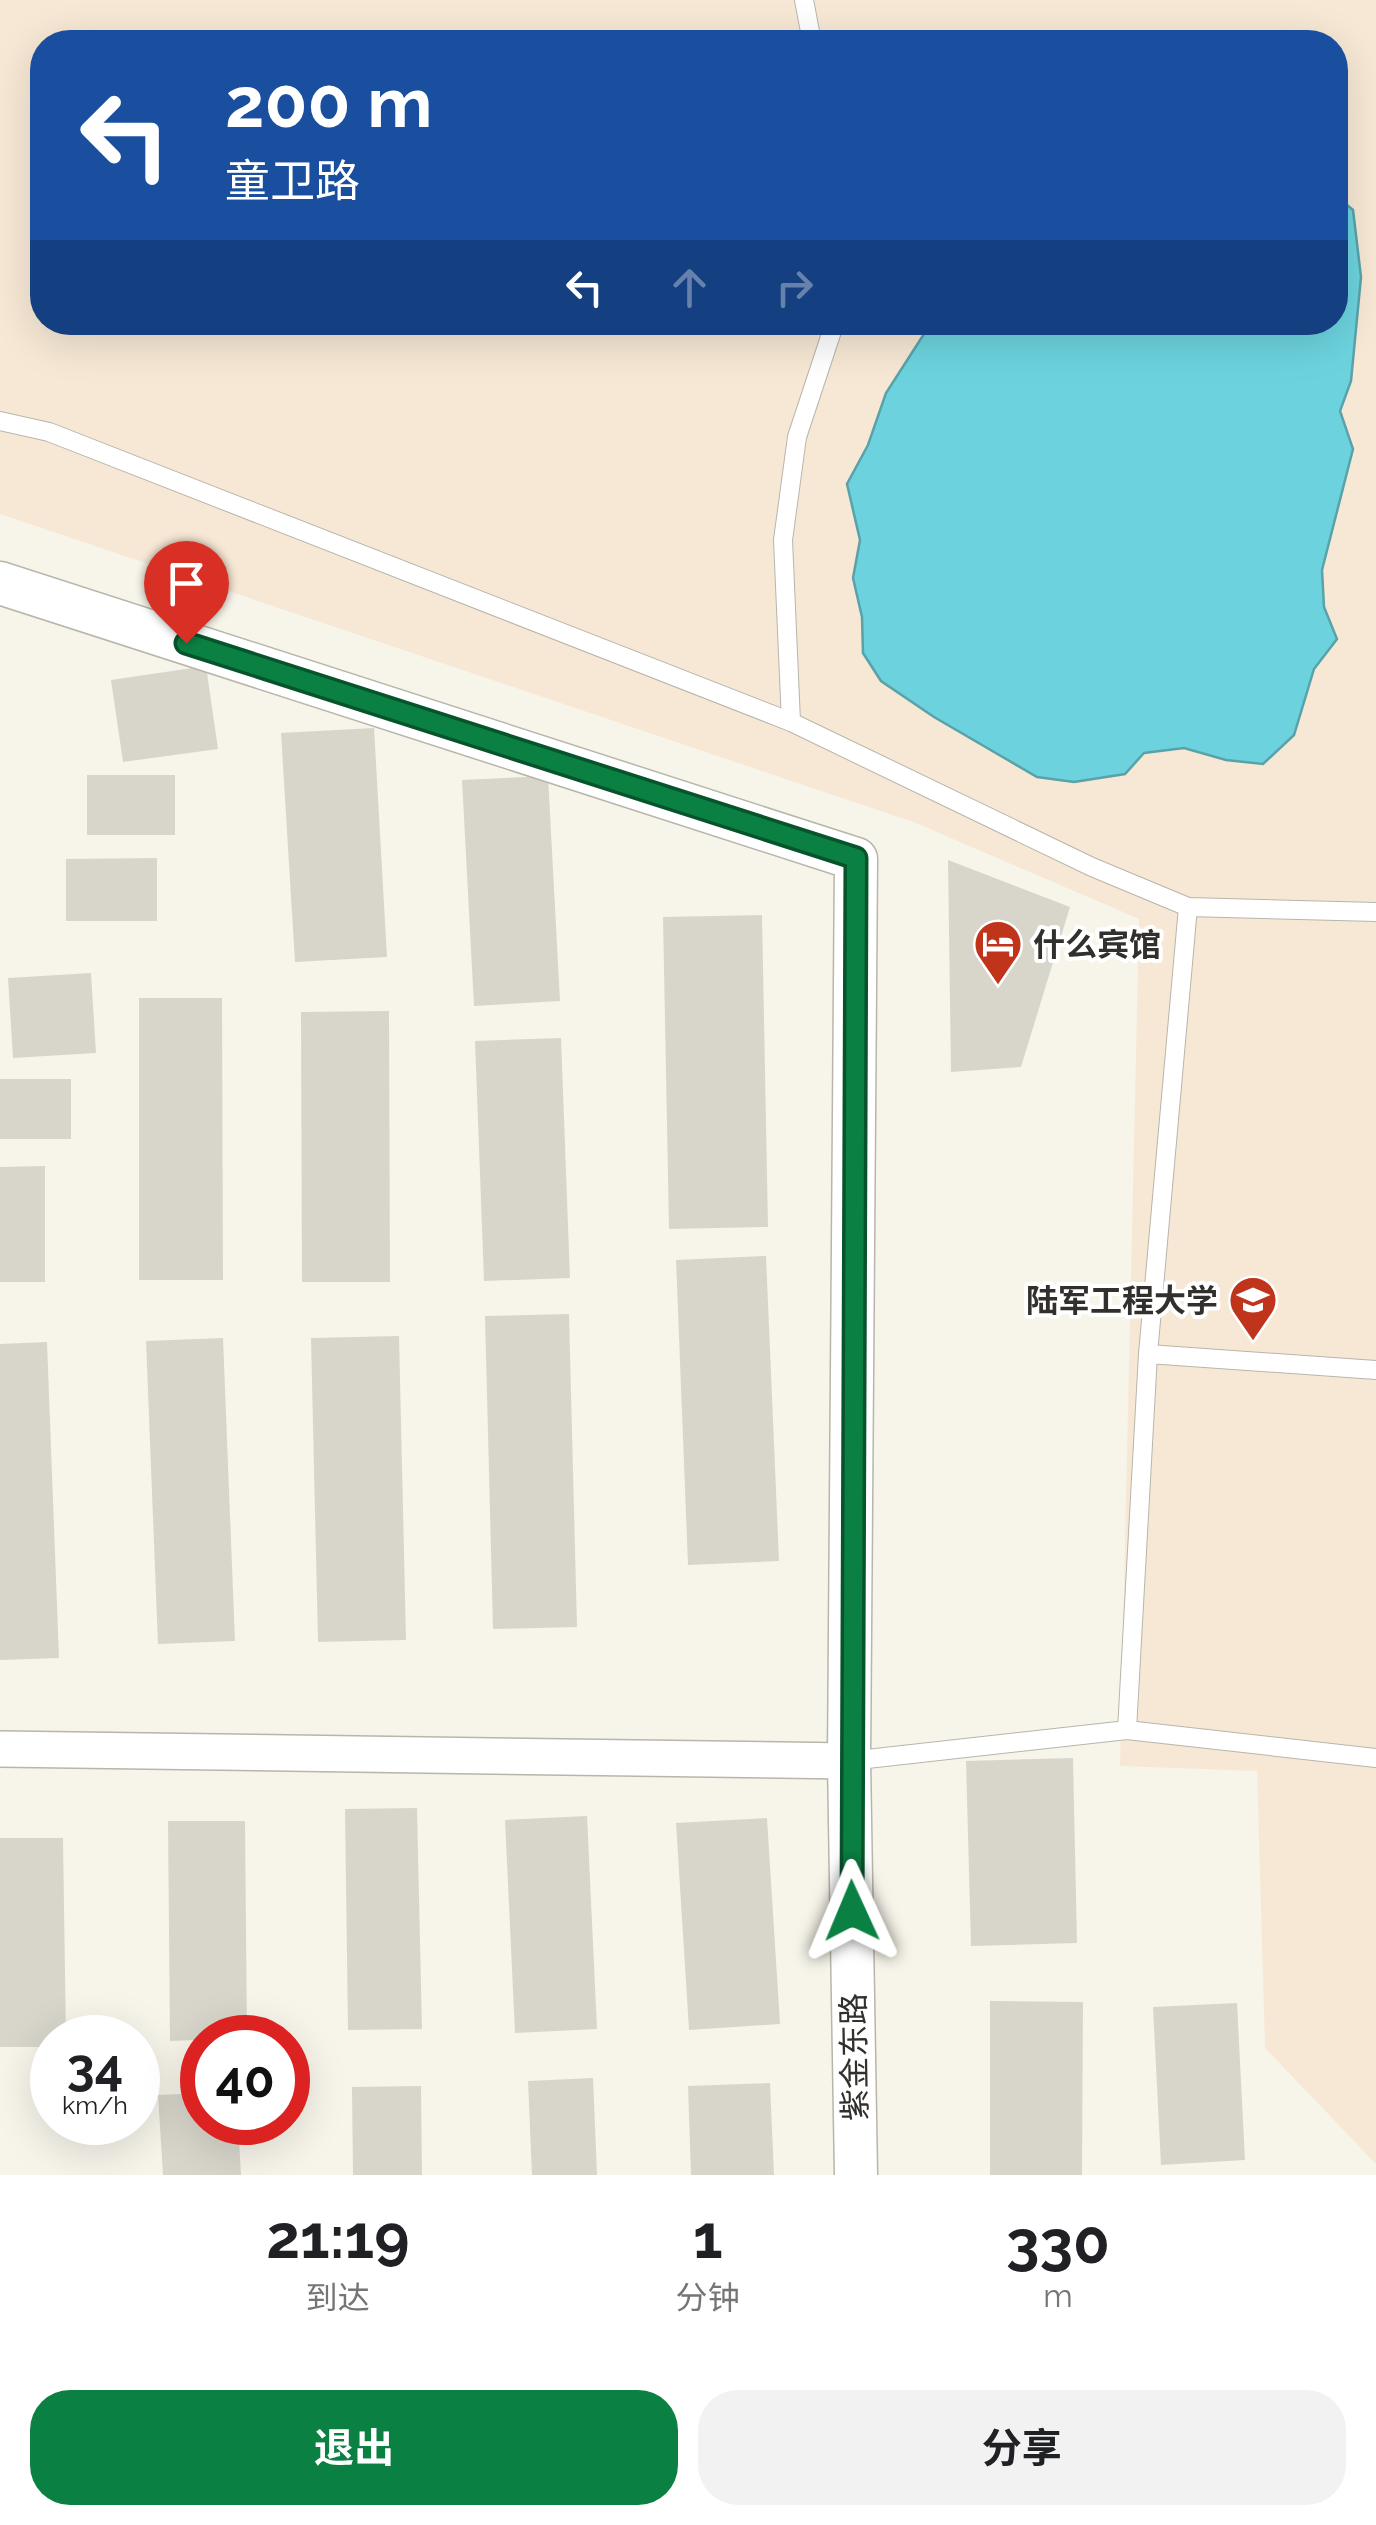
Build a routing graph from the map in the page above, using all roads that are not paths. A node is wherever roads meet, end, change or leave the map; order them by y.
1 (804, 0) edge
2 (810, 30) edge
3 (831, 335) edge
4 (0, 421) edge
5 (0, 583) edge
6 (791, 722) junction
7 (1188, 907) junction
8 (1376, 912) edge
9 (1148, 1354) junction
10 (1376, 1370) edge
11 (1127, 1730) junction
12 (0, 1749) edge
13 (1376, 1758) edge
14 (849, 1761) junction
15 (856, 2175) edge

1 - 2 lane
3 - 6 lane
4 - 6 lane
5 - 14 street, 紫金东路
6 - 7 lane
7 - 8 lane
7 - 9 lane
9 - 10 lane
9 - 11 lane
11 - 13 lane
11 - 14 lane
12 - 14 street
14 - 15 street, 紫金东路

